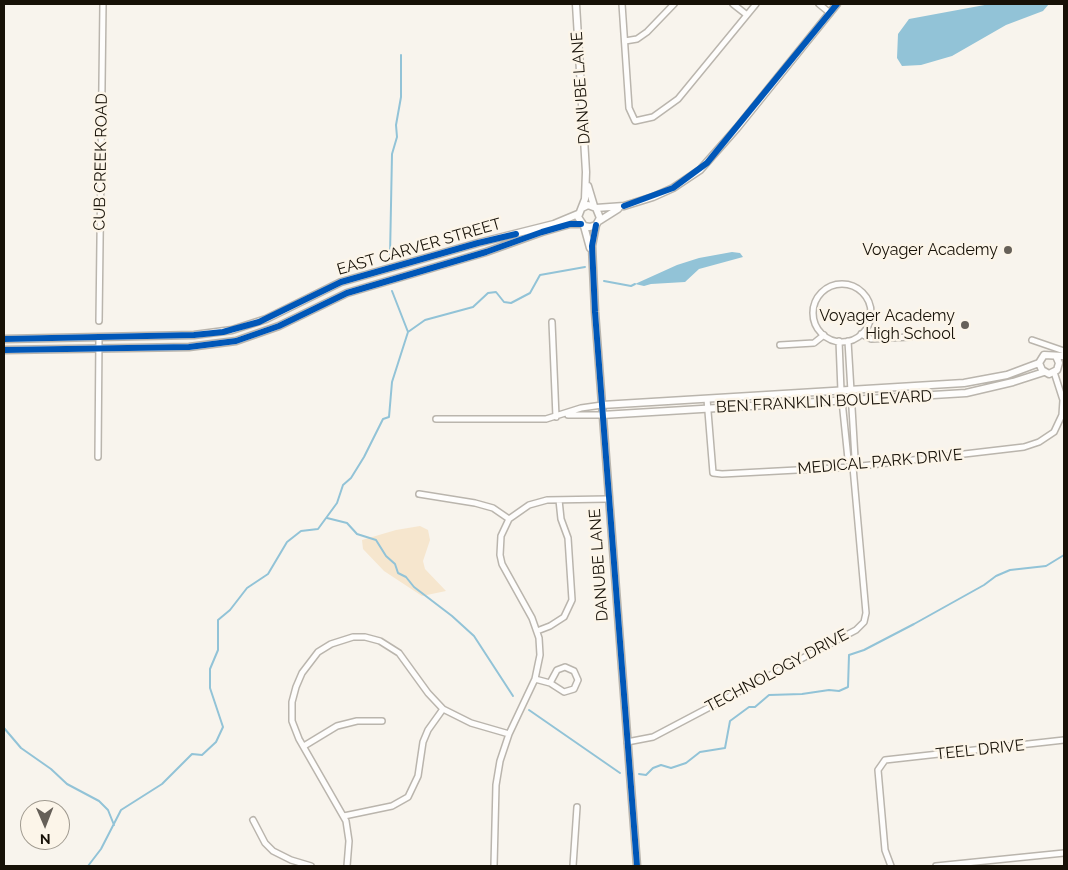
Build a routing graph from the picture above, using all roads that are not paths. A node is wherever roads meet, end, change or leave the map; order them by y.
1 (102, 4) edge
2 (576, 4) edge
3 (622, 4) edge
4 (674, 4) edge
5 (732, 4) edge
6 (756, 4) edge
7 (819, 4) edge
8 (837, 4) edge
9 (830, 13) junction
10 (747, 15) junction
11 (625, 41) junction
12 (586, 172) junction
13 (624, 206) junction
14 (595, 207) junction
15 (580, 211) junction
16 (598, 223) junction
17 (583, 225) junction
18 (592, 261) junction
19 (99, 321) dead end
20 (552, 322) dead end
21 (861, 334) junction
22 (824, 335) junction
23 (99, 337) junction
24 (910, 337) dead end
25 (4, 339) edge
26 (1032, 340) dead end
27 (839, 341) junction
28 (848, 341) junction
29 (780, 344) dead end
30 (99, 349) junction
31 (4, 350) edge
32 (1064, 351) edge
33 (1056, 356) junction
34 (1064, 356) edge
35 (1039, 363) junction
36 (1062, 364) edge
37 (1044, 372) junction
38 (1054, 372) junction
39 (851, 390) junction
40 (841, 391) junction
41 (707, 399) junction
42 (843, 400) junction
43 (852, 400) junction
44 (602, 405) junction
45 (708, 409) junction
46 (565, 415) junction
47 (602, 415) junction
48 (556, 417) junction
49 (436, 419) dead end
50 (98, 457) dead end
51 (853, 467) junction
52 (419, 494) dead end
53 (608, 499) junction
54 (559, 500) junction
55 (509, 519) junction
56 (537, 631) junction
57 (535, 679) junction
58 (550, 683) junction
59 (443, 709) junction
60 (382, 721) dead end
61 (508, 734) junction
62 (1064, 740) edge
63 (627, 742) junction
64 (304, 746) junction
65 (577, 807) dead end
66 (344, 816) junction
67 (253, 820) dead end
68 (1064, 853) edge
69 (311, 866) edge
70 (347, 866) edge
71 (494, 866) edge
72 (573, 866) edge
73 (637, 866) edge
74 (891, 866) edge
75 (936, 866) edge

1 - 19 street, CUB CREEK ROAD
2 - 12 street, DANUBE LANE
3 - 11 street
4 - 11 street
5 - 10 street
6 - 10 street
7 - 9 street
8 - 9 street
9 - 13 street
10 - 11 street
12 - 14 street, DANUBE LANE
12 - 15 street, DANUBE LANE
13 - 14 street
13 - 16 street
14 - 15 street
14 - 16 street
15 - 17 street
15 - 23 street, EAST CARVER STREET
16 - 17 street
16 - 18 street, DANUBE LANE
17 - 18 street, DANUBE LANE
17 - 30 street, EAST CARVER STREET
18 - 44 street, DANUBE LANE
20 - 48 street
21 - 22 street
21 - 24 street
21 - 28 street
22 - 27 street
22 - 29 street
23 - 25 street, EAST CARVER STREET
23 - 30 street
26 - 32 street
27 - 28 street
27 - 40 street, TECHNOLOGY DRIVE
28 - 39 street, TECHNOLOGY DRIVE
30 - 31 street, EAST CARVER STREET
30 - 50 street
33 - 34 street
33 - 35 street
33 - 36 street
35 - 37 street
35 - 39 street, BEN FRANKLIN BOULEVARD
36 - 38 street
37 - 38 street
37 - 43 street, BEN FRANKLIN BOULEVARD
38 - 51 street, MEDICAL PARK DRIVE
39 - 40 street, BEN FRANKLIN BOULEVARD
39 - 43 street, TECHNOLOGY DRIVE
40 - 41 street, BEN FRANKLIN BOULEVARD
40 - 42 street, TECHNOLOGY DRIVE
41 - 44 street, BEN FRANKLIN BOULEVARD
41 - 45 street, MEDICAL PARK DRIVE
42 - 43 street, BEN FRANKLIN BOULEVARD
42 - 45 street, BEN FRANKLIN BOULEVARD
42 - 51 street, TECHNOLOGY DRIVE
43 - 51 street, TECHNOLOGY DRIVE
44 - 46 street
44 - 47 street, DANUBE LANE
45 - 47 street, BEN FRANKLIN BOULEVARD
45 - 51 street, MEDICAL PARK DRIVE
46 - 47 street
46 - 48 street
47 - 53 street, DANUBE LANE
48 - 49 street
51 - 63 street, TECHNOLOGY DRIVE
52 - 55 street
53 - 54 street
53 - 63 street, DANUBE LANE
54 - 55 street
54 - 56 street
55 - 56 street
56 - 57 street
57 - 58 street
57 - 61 street
58 - 58 street
59 - 61 street
59 - 64 street
59 - 66 street
60 - 64 street
61 - 71 street
62 - 74 street, TEEL DRIVE
63 - 73 street, DANUBE LANE
64 - 66 street
65 - 72 street
66 - 70 street
67 - 69 street
68 - 75 street

